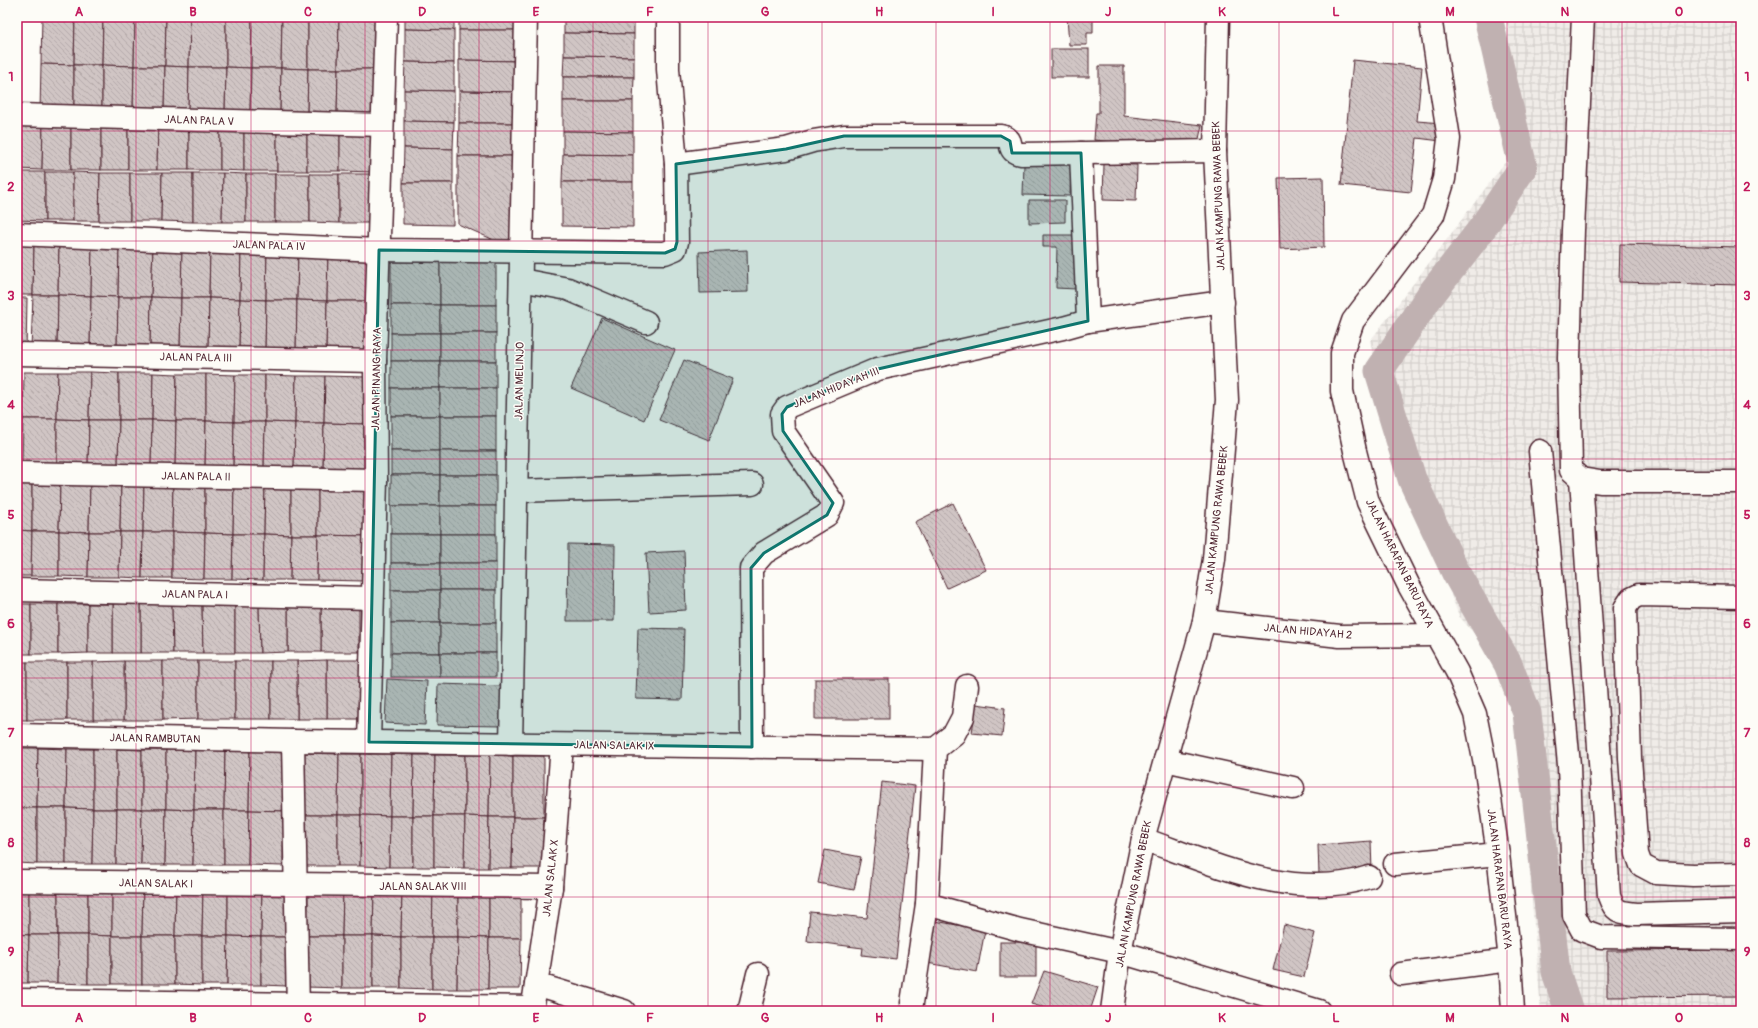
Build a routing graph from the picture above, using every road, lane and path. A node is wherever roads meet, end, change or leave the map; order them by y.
1 (386, 17) edge
2 (526, 17) edge
3 (668, 17) edge
4 (1218, 17) edge
5 (1430, 17) edge
6 (1584, 17) edge
7 (17, 115) edge
8 (382, 125) junction
9 (1215, 151) junction
10 (1081, 153) junction
11 (676, 164) junction
12 (17, 234) edge
13 (379, 250) junction
14 (521, 252) junction
15 (521, 280) junction
16 (1223, 302) junction
17 (1088, 321) junction
18 (646, 322) dead end
19 (17, 354) edge
20 (375, 361) junction
21 (1540, 451) dead end
22 (17, 473) edge
23 (1581, 478) junction
24 (376, 480) junction
25 (1741, 482) edge
26 (752, 484) dead end
27 (516, 491) junction
28 (17, 590) edge
29 (1741, 597) edge
30 (372, 598) junction
31 (1204, 621) junction
32 (1435, 635) junction
33 (967, 686) dead end
34 (17, 735) edge
35 (293, 741) junction
36 (369, 742) junction
37 (511, 744) junction
38 (562, 745) junction
39 (752, 747) junction
40 (935, 749) junction
41 (1165, 760) junction
42 (1292, 788) dead end
43 (1142, 839) junction
44 (1498, 854) junction
45 (1395, 864) dead end
46 (1741, 874) edge
47 (1369, 877) dead end
48 (17, 881) edge
49 (295, 885) junction
50 (551, 887) junction
51 (927, 904) junction
52 (1741, 911) edge
53 (1741, 939) edge
54 (1120, 952) junction
55 (1510, 960) junction
56 (758, 974) dead end
57 (1400, 974) dead end
58 (536, 984) junction
59 (17, 1000) edge
60 (912, 1003) dead end
61 (298, 1008) edge
62 (533, 1009) edge
63 (624, 1011) edge
64 (749, 1011) edge
65 (1112, 1011) edge
66 (1319, 1011) edge
67 (1513, 1011) edge

1 - 8 street, JALAN PINANG RAYA
2 - 14 street, JALAN MELINJO
3 - 11 street
4 - 9 street, JALAN KAMPUNG RAWA BEBEK
5 - 32 street, JALAN HARAPAN BARU RAYA
6 - 23 street
7 - 8 street, JALAN PALA V
8 - 13 street, JALAN PINANG RAYA
9 - 10 street
9 - 16 street, JALAN KAMPUNG RAWA BEBEK
10 - 11 street
10 - 17 street
11 - 14 street, JALAN PALA IV
12 - 13 street, JALAN PALA IV
13 - 14 street, JALAN PALA IV
13 - 20 street, JALAN PINANG RAYA
14 - 15 street, JALAN MELINJO
15 - 18 street
15 - 27 street, JALAN MELINJO
16 - 17 street
16 - 31 street, JALAN KAMPUNG RAWA BEBEK
17 - 39 street, JALAN HIDAYAH III
19 - 20 street, JALAN PALA III
20 - 24 street, JALAN PINANG RAYA
21 - 53 street
22 - 24 street, JALAN PALA II
23 - 25 street
23 - 52 street
24 - 30 street, JALAN PINANG RAYA
26 - 27 street
27 - 37 street, JALAN MELINJO
28 - 30 street, JALAN PALA I
29 - 46 street
30 - 36 street, JALAN PINANG RAYA
31 - 32 street, JALAN HIDAYAH 2
31 - 41 street, JALAN KAMPUNG RAWA BEBEK
32 - 44 street, JALAN HARAPAN BARU RAYA
33 - 40 street
34 - 35 street, JALAN RAMBUTAN
35 - 36 street, JALAN SALAK IX
35 - 49 street
36 - 37 street, JALAN SALAK IX
37 - 38 street, JALAN SALAK IX
38 - 39 street, JALAN SALAK IX
38 - 50 street, JALAN SALAK X
39 - 40 street, JALAN SALAK IX
40 - 51 street
41 - 42 street
41 - 43 street, JALAN KAMPUNG RAWA BEBEK
43 - 47 street
43 - 54 street, JALAN KAMPUNG RAWA BEBEK
44 - 45 street
44 - 55 street, JALAN HARAPAN BARU RAYA
48 - 49 street, JALAN SALAK I
49 - 50 street, JALAN SALAK VIII
49 - 61 street
50 - 58 street, JALAN SALAK X
51 - 54 street
51 - 60 street
54 - 65 street, JALAN KAMPUNG RAWA BEBEK
54 - 66 street
55 - 57 street
55 - 67 street, JALAN HARAPAN BARU RAYA
56 - 64 street
58 - 62 street, JALAN SALAK X
58 - 63 street
59 - 61 street
61 - 62 street

